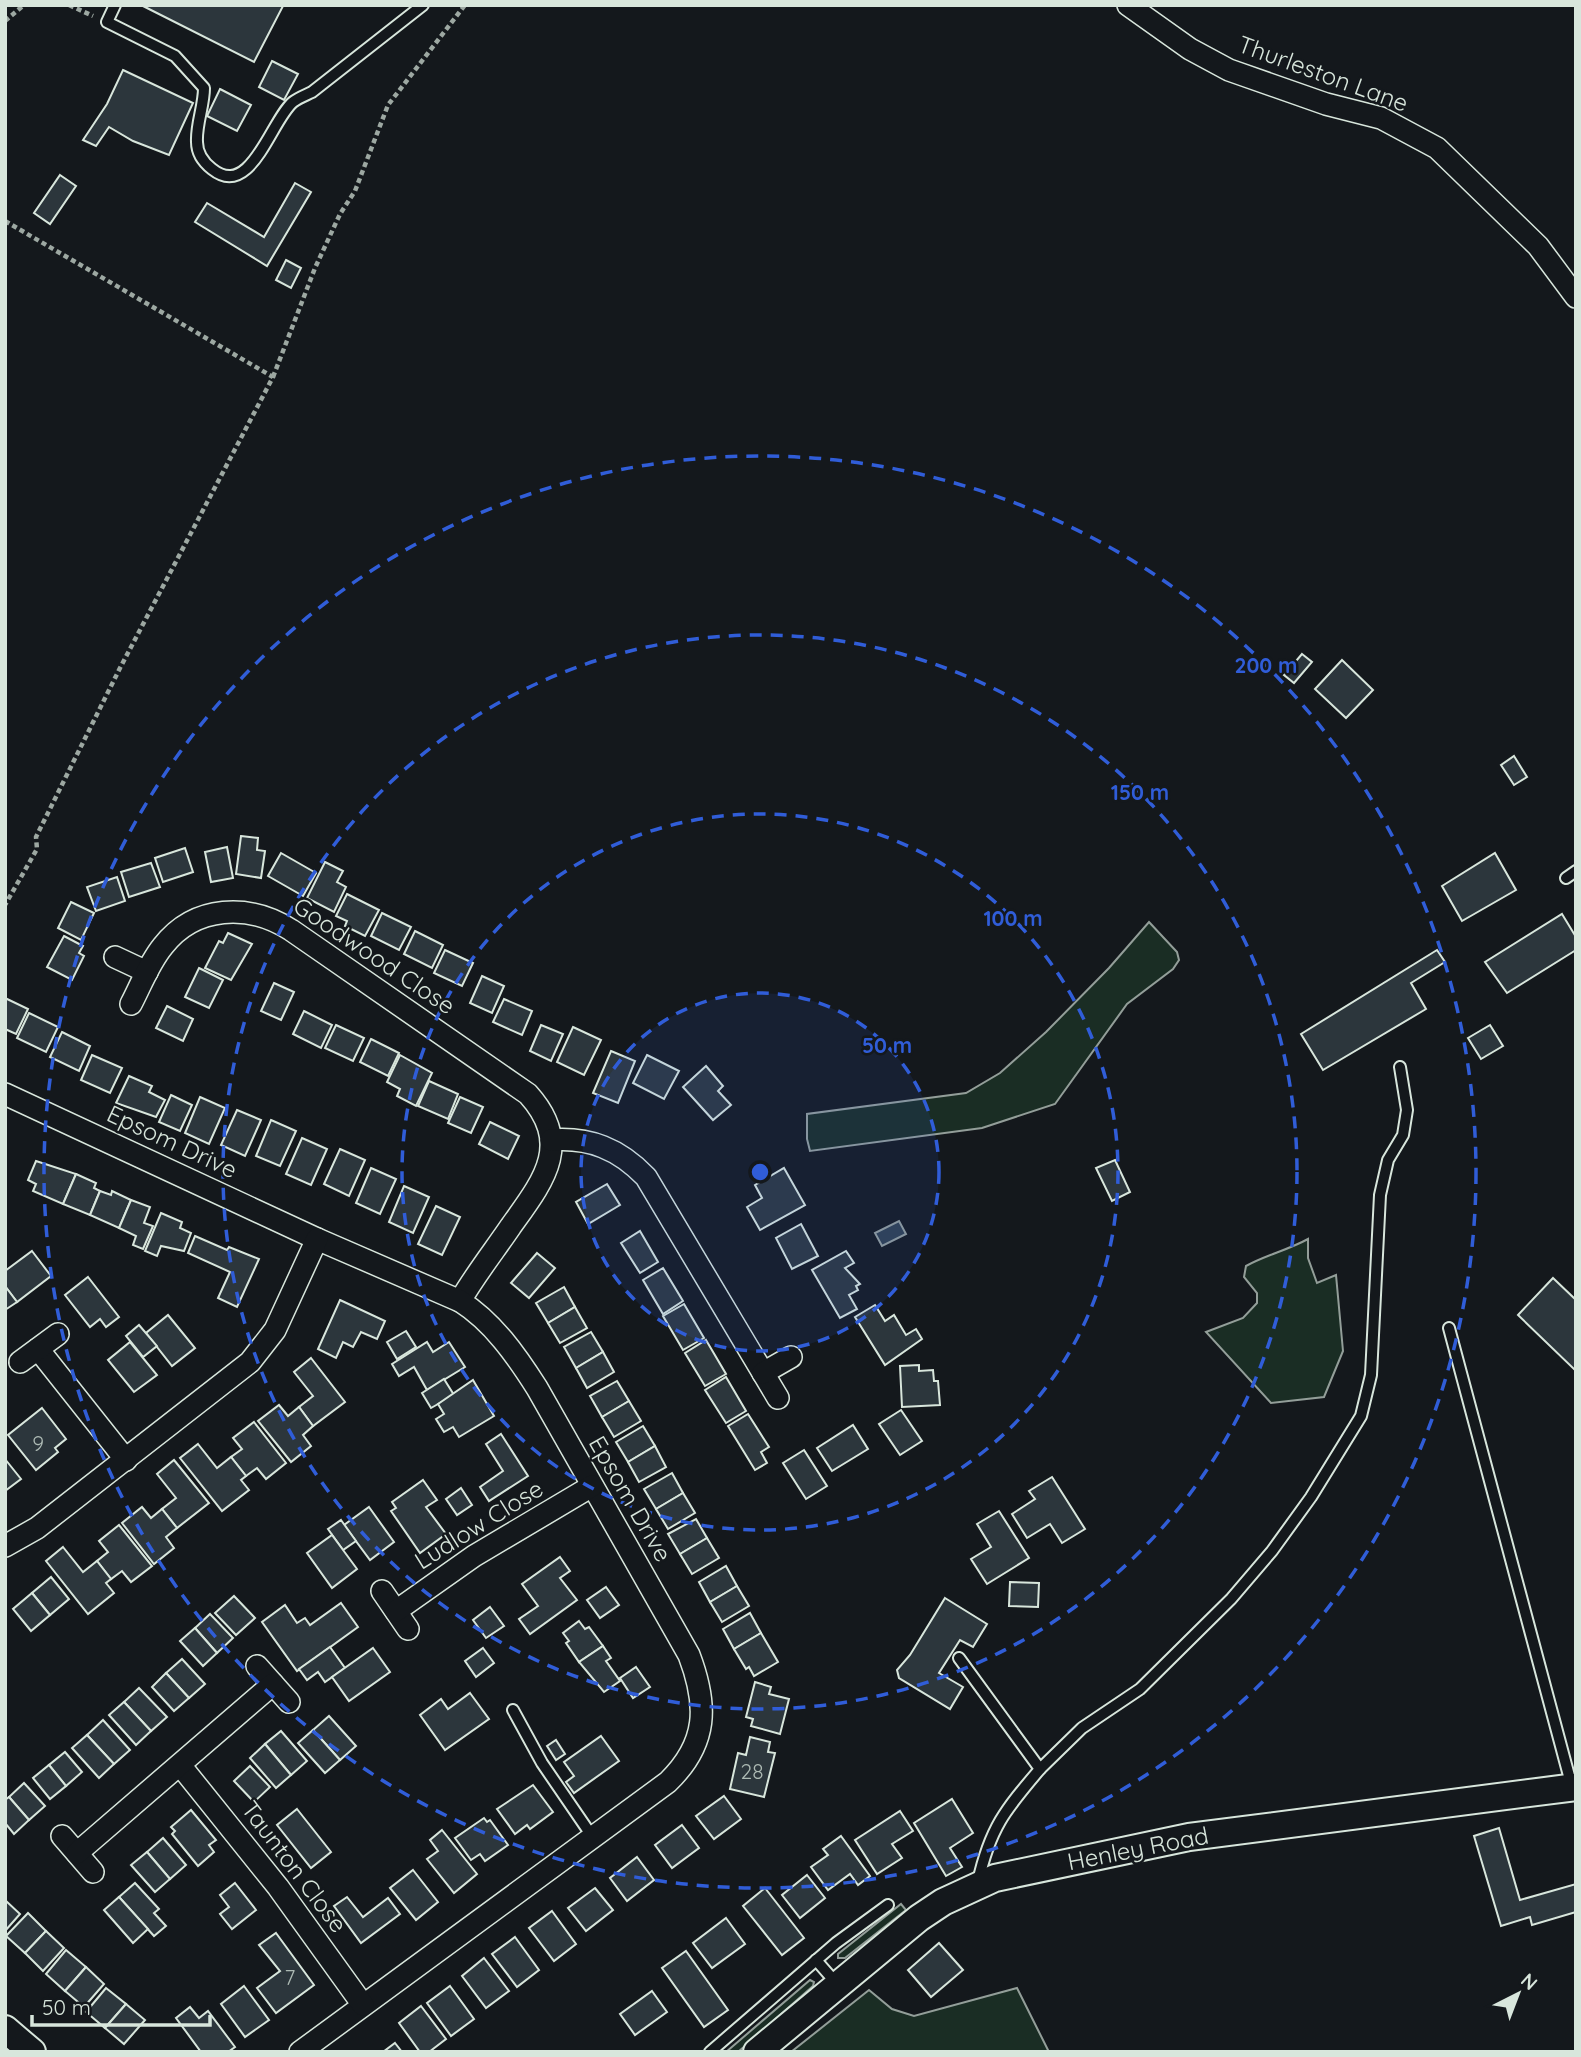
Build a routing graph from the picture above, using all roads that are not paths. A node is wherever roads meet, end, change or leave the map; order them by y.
1 (115, 5) edge
2 (424, 5) edge
3 (1128, 5) edge
4 (1576, 297) edge
5 (1576, 871) edge
6 (1566, 878) dead end
7 (115, 957) dead end
8 (147, 972) junction
9 (131, 1004) dead end
10 (1400, 1067) dead end
11 (5, 1094) edge
12 (551, 1140) junction
13 (317, 1239) junction
14 (460, 1301) junction
15 (1449, 1328) dead end
16 (58, 1334) dead end
17 (38, 1349) junction
18 (791, 1357) dead end
19 (20, 1362) dead end
20 (763, 1373) junction
21 (778, 1398) dead end
22 (126, 1460) junction
23 (592, 1486) junction
24 (5, 1546) edge
25 (382, 1591) dead end
26 (396, 1611) junction
27 (408, 1629) dead end
28 (959, 1658) dead end
29 (257, 1666) dead end
30 (273, 1684) junction
31 (289, 1702) dead end
32 (513, 1710) dead end
33 (180, 1765) junction
34 (1040, 1769) junction
35 (1574, 1787) edge
36 (62, 1836) dead end
37 (594, 1839) junction
38 (77, 1853) junction
39 (93, 1872) dead end
40 (977, 1885) junction
41 (888, 1905) dead end
42 (816, 1961) junction
43 (837, 1983) junction
44 (363, 2005) junction
45 (5, 2029) edge
46 (32, 2052) edge
47 (300, 2052) edge
48 (710, 2052) edge
49 (757, 2052) edge

1 - 2 lane
3 - 4 street, Thurleston Lane
5 - 6 lane
7 - 8 street
8 - 9 street, Goodwood Close
8 - 12 street, Goodwood Close
10 - 34 lane
11 - 13 street, Epsom Drive
12 - 14 street
12 - 20 street
13 - 14 street, Epsom Drive
13 - 22 street
14 - 23 street, Epsom Drive
15 - 35 lane
16 - 17 street
17 - 19 street
17 - 22 street
18 - 20 street
20 - 21 street
22 - 24 street
23 - 26 street, Ludlow Close
23 - 37 street, Epsom Drive
25 - 26 street
26 - 27 street
28 - 34 lane
29 - 30 street
30 - 31 street
30 - 33 street
32 - 37 lane
33 - 38 street
33 - 44 street, Taunton Close
34 - 40 lane
35 - 40 street, Henley Road
36 - 38 street
37 - 44 street, Epsom Drive
38 - 39 street
40 - 43 street, Henley Road
41 - 42 lane
42 - 43 lane
42 - 48 lane
43 - 49 street, Henley Road
44 - 47 street, Epsom Drive
45 - 46 street

